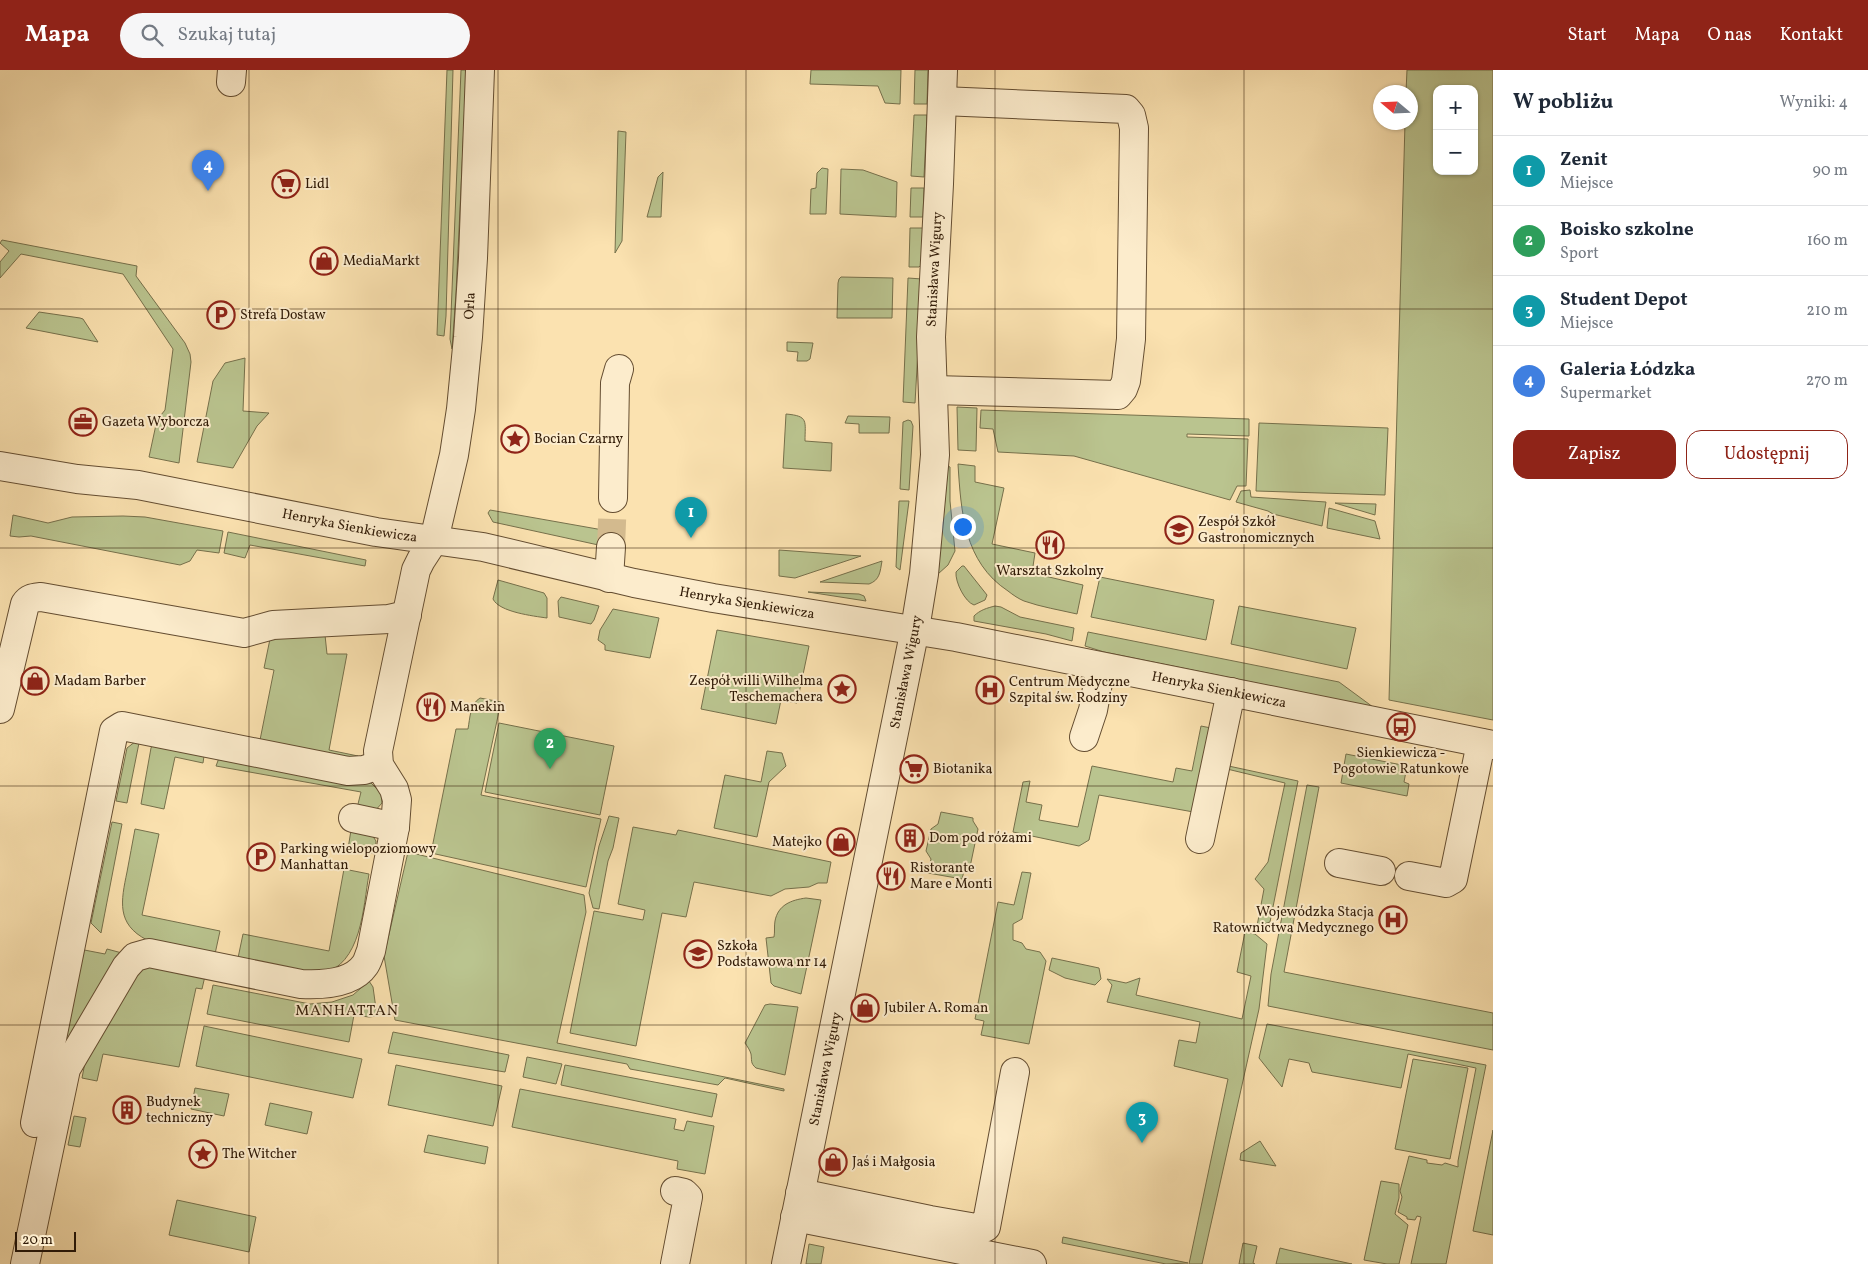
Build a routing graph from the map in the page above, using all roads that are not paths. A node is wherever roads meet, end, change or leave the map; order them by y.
1 (480, 70) edge
2 (943, 70) edge
3 (942, 101) junction
4 (620, 369) dead end
5 (934, 390) junction
6 (0, 466) edge
7 (613, 498) tunnel mouth
8 (434, 540) junction
9 (610, 547) tunnel mouth
10 (609, 578) junction
11 (407, 615) junction
12 (915, 629) junction
13 (1101, 667) junction
14 (1231, 692) junction
15 (0, 709) edge
16 (1084, 737) dead end
17 (1487, 744) edge
18 (379, 765) junction
19 (353, 818) dead end
20 (394, 834) junction
21 (1200, 839) dead end
22 (1339, 863) dead end
23 (1381, 871) dead end
24 (1409, 876) dead end
25 (1015, 1072) dead end
26 (31, 1142) dead end
27 (675, 1191) dead end
28 (798, 1205) junction
29 (25, 1264) edge
30 (675, 1264) edge
31 (786, 1264) edge
32 (1032, 1264) edge

1 - 8 street, Orla
2 - 3 street, Stanisława Wigury
3 - 5 street, Stanisława Wigury
3 - 5 street
4 - 7 street
5 - 12 street, Stanisława Wigury
6 - 8 street, Henryka Sienkiewicza
8 - 10 street, Henryka Sienkiewicza
8 - 11 street, Orla
9 - 10 street
10 - 12 street, Henryka Sienkiewicza
11 - 15 street
11 - 18 street, Orla
12 - 13 street, Henryka Sienkiewicza
12 - 28 street, Stanisława Wigury
13 - 14 street, Henryka Sienkiewicza
13 - 16 street
14 - 17 street, Henryka Sienkiewicza
14 - 21 street
17 - 24 street
18 - 20 street
18 - 26 street
19 - 20 street
20 - 29 street
22 - 23 street
25 - 28 street
27 - 30 street
28 - 31 street, Stanisława Wigury
28 - 32 street

